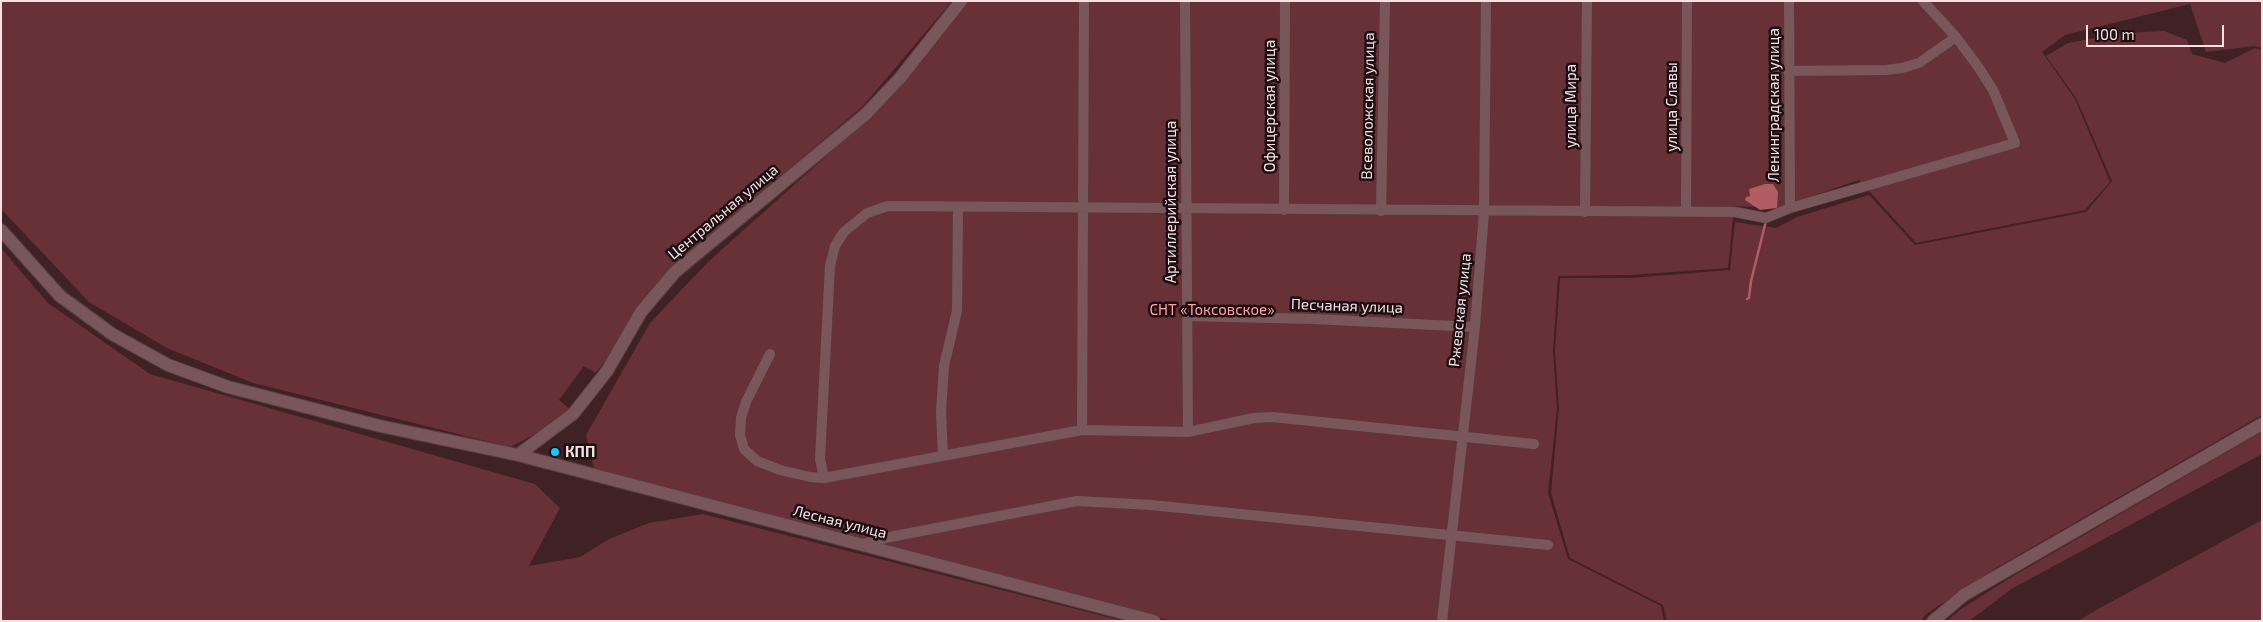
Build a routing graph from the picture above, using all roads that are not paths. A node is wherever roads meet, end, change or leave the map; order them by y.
1 (961, 1) edge
2 (1084, 1) edge
3 (1185, 1) edge
4 (1285, 1) edge
5 (1385, 1) edge
6 (1486, 1) edge
7 (1587, 1) edge
8 (1687, 1) edge
9 (1789, 1) edge
10 (1923, 1) edge
11 (1956, 37) junction
12 (1788, 71) junction
13 (958, 208) junction
14 (1083, 208) junction
15 (1790, 208) junction
16 (1186, 209) junction
17 (1284, 210) junction
18 (1381, 211) junction
19 (1484, 212) junction
20 (1585, 212) junction
21 (1686, 212) junction
22 (1, 230) edge
23 (1187, 316) junction
24 (1475, 327) junction
25 (770, 354) dead end
26 (2262, 424) edge
27 (1082, 430) junction
28 (1188, 432) junction
29 (1462, 436) junction
30 (1534, 444) dead end
31 (518, 455) junction
32 (944, 456) junction
33 (824, 478) junction
34 (1452, 536) junction
35 (862, 544) junction
36 (1548, 546) dead end
37 (1154, 621) edge
38 (1442, 621) edge
39 (1933, 621) edge

1 - 31 street, Центральная улица
2 - 14 street
3 - 16 street, Артиллерийская улица
4 - 17 street, Офицерская улица
5 - 18 street, Всеволожская улица
6 - 19 street, Ржевская улица
7 - 20 street, улица Мира
8 - 21 street, улица Славы
9 - 12 street, Ленинградская улица
10 - 11 street
11 - 12 street
11 - 15 street
12 - 15 street, Ленинградская улица
13 - 14 street
13 - 32 street
13 - 33 street
14 - 16 street
14 - 27 street
15 - 21 street
16 - 17 street
16 - 23 street, Артиллерийская улица
17 - 18 street
18 - 19 street
19 - 20 street
19 - 24 street, Ржевская улица
20 - 21 street
22 - 31 street, Лесная улица
23 - 24 street, Песчаная улица
23 - 28 street, Артиллерийская улица
24 - 29 street, Ржевская улица
25 - 33 street
26 - 39 street
27 - 28 street
27 - 32 street
28 - 29 street
29 - 30 street
29 - 34 street, Ржевская улица
31 - 35 street, Лесная улица
32 - 33 street
34 - 35 street
34 - 36 street
34 - 38 street, Ржевская улица
35 - 37 street, Лесная улица

